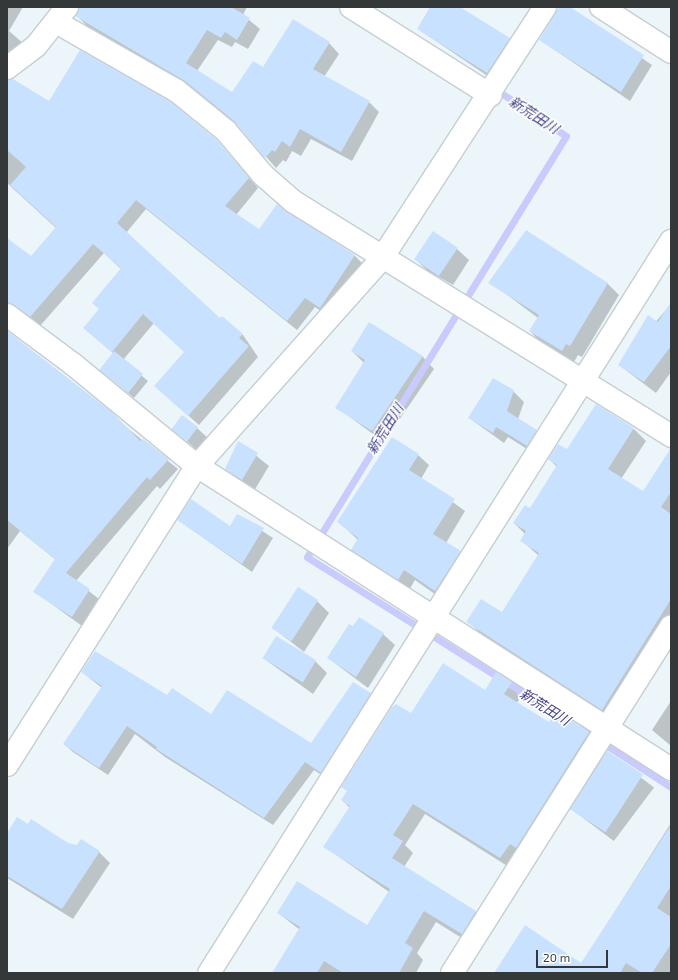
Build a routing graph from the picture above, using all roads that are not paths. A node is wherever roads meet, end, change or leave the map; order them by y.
1 (351, 7) edge
2 (545, 7) edge
3 (601, 7) edge
4 (62, 15) edge
5 (671, 52) edge
6 (7, 68) edge
7 (491, 95) junction
8 (671, 241) edge
9 (382, 258) junction
10 (7, 315) edge
11 (583, 381) junction
12 (671, 436) edge
13 (197, 466) junction
14 (432, 620) junction
15 (671, 626) edge
16 (605, 729) junction
17 (7, 765) edge
18 (671, 769) edge
19 (209, 973) edge
20 (452, 973) edge

1 - 7 street
2 - 7 street
3 - 5 street
4 - 6 street
4 - 9 street
7 - 9 street
8 - 11 street
9 - 11 street
9 - 13 street
10 - 13 street
11 - 12 street
11 - 14 street
13 - 14 street
13 - 17 street
14 - 16 street
14 - 19 street
15 - 16 street
16 - 18 street
16 - 20 street

